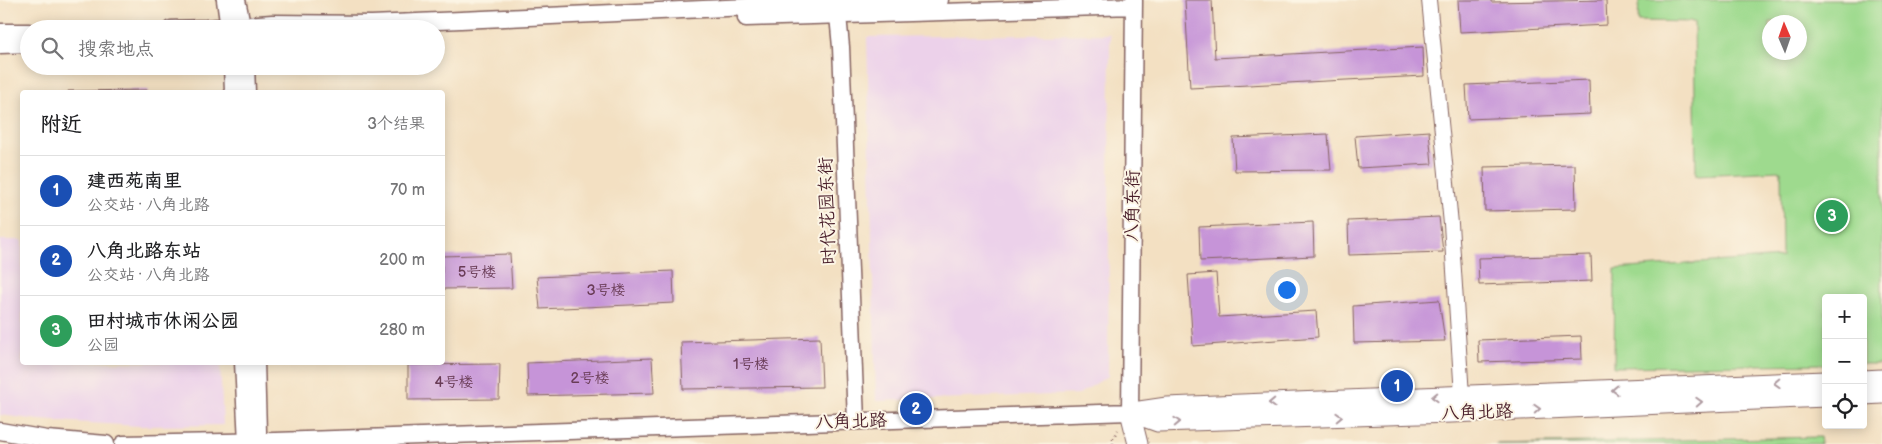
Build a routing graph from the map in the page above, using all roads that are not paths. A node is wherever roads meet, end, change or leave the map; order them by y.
1 (225, 0) edge
2 (238, 0) edge
3 (940, 0) edge
4 (1429, 0) edge
5 (1134, 3) edge
6 (837, 6) edge
7 (233, 20) edge
8 (237, 20) edge
9 (445, 21) edge
10 (445, 28) edge
11 (0, 32) edge
12 (20, 32) edge
13 (20, 44) edge
14 (0, 45) edge
15 (232, 75) edge
16 (246, 75) edge
17 (233, 90) edge
18 (247, 90) edge
19 (243, 365) edge
20 (256, 365) edge
21 (1882, 379) edge
22 (1867, 380) edge
23 (1822, 381) edge
24 (1882, 394) edge
25 (1867, 395) edge
26 (1462, 396) junction
27 (1822, 397) edge
28 (1130, 412) junction
29 (856, 421) junction
30 (0, 431) edge
31 (253, 441) junction
32 (106, 444) edge
33 (123, 444) edge
34 (1128, 444) edge
35 (1138, 444) edge

1 - 7 street
2 - 8 street
3 - 6 street
4 - 26 street
5 - 6 street
5 - 28 street, 八角东街
6 - 9 street
6 - 10 street
6 - 29 street, 时代花园东街
11 - 12 street
13 - 14 street
15 - 17 street
16 - 18 street
19 - 31 street
20 - 31 street
21 - 22 main road
23 -> 26 main road, 八角北路
24 - 25 main road
26 -> 28 main road, 八角北路
28 -> 27 main road, 八角北路
28 - 29 street, 八角北路
28 - 34 main road, 八角东街
28 - 35 main road, 八角东街
29 - 31 street, 八角北路
30 - 32 street
31 - 33 street, 八角北路

